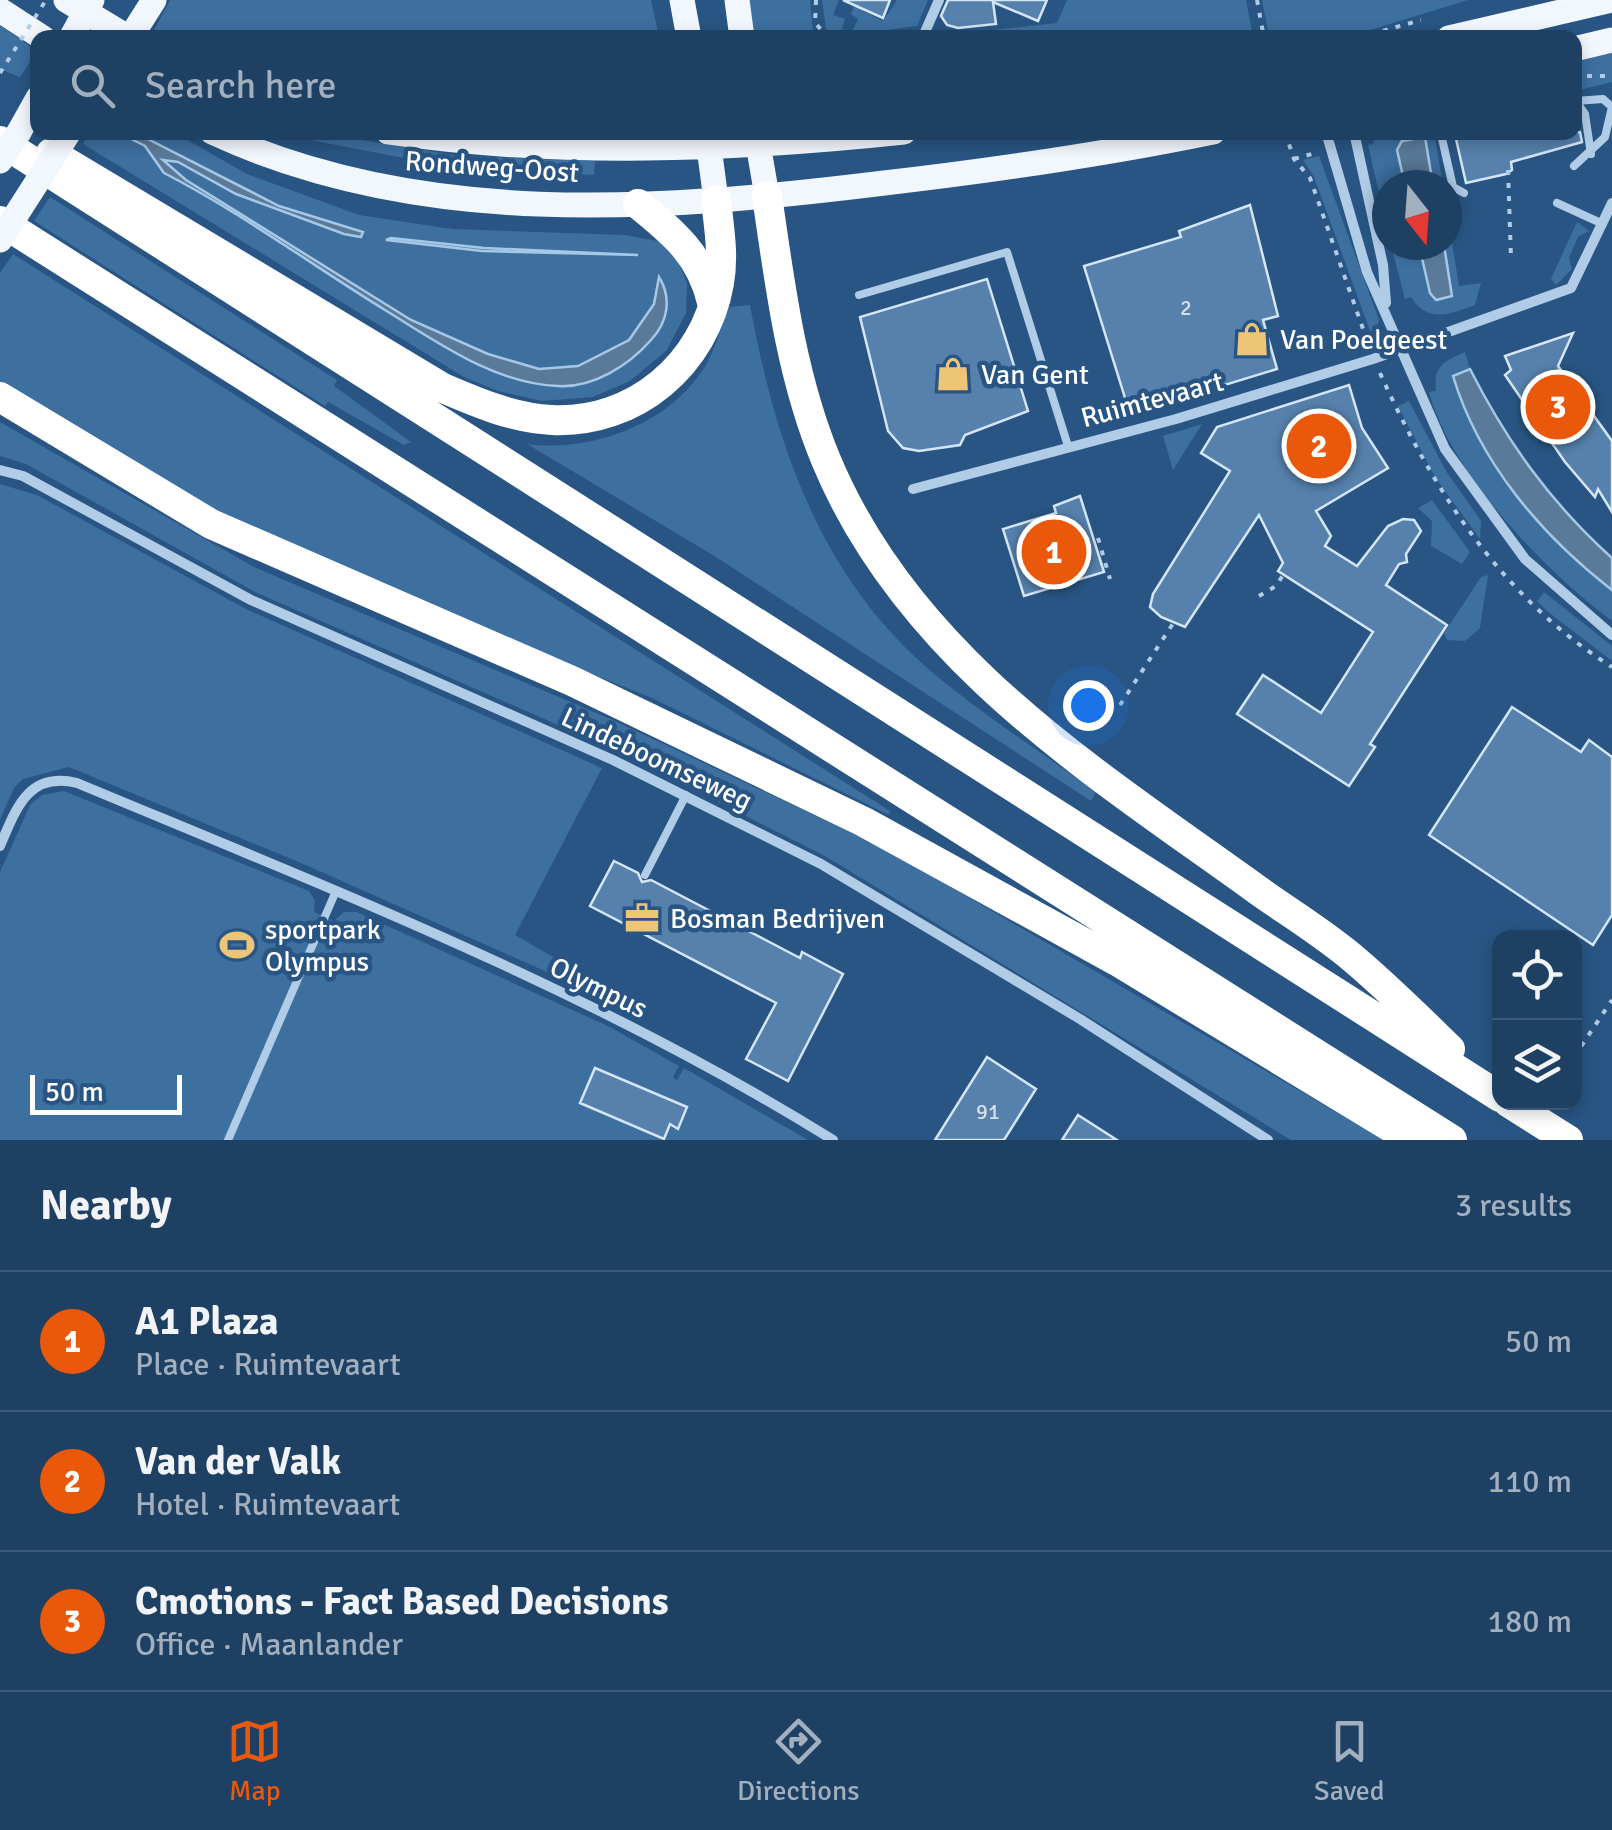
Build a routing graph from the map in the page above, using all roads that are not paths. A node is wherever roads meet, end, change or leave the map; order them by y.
1 (66, 0) edge
2 (92, 0) edge
3 (154, 0) edge
4 (682, 0) edge
5 (737, 0) edge
6 (939, 0) edge
7 (1612, 0) edge
8 (0, 10) edge
9 (31, 30) edge
10 (75, 30) edge
11 (117, 30) edge
12 (135, 30) edge
13 (688, 30) edge
14 (741, 30) edge
15 (926, 30) edge
16 (1483, 30) edge
17 (1612, 40) edge
18 (1582, 47) edge
19 (1582, 100) edge
20 (1612, 107) edge
21 (30, 111) edge
22 (1582, 111) edge
23 (0, 126) edge
24 (64, 140) edge
25 (231, 140) edge
26 (472, 140) edge
27 (691, 140) edge
28 (708, 140) edge
29 (756, 140) edge
30 (1175, 140) edge
31 (1328, 140) edge
32 (1356, 140) edge
33 (1441, 140) edge
34 (0, 141) edge
35 (1591, 154) junction
36 (0, 161) edge
37 (1574, 166) dead end
38 (1464, 193) dead end
39 (766, 196) junction
40 (716, 200) junction
41 (1612, 203) edge
42 (638, 204) junction
43 (1557, 204) dead end
44 (0, 221) edge
45 (1603, 224) junction
46 (0, 240) edge
47 (859, 295) dead end
48 (713, 305) junction
49 (1387, 309) junction
50 (1402, 348) junction
51 (0, 398) edge
52 (1068, 446) junction
53 (0, 470) edge
54 (913, 488) dead end
55 (1612, 635) edge
56 (686, 795) junction
57 (0, 846) edge
58 (645, 875) dead end
59 (336, 891) junction
60 (1492, 1089) edge
61 (1492, 1091) edge
62 (1521, 1110) edge
63 (828, 1138) edge
64 (228, 1140) edge
65 (1268, 1140) edge
66 (1412, 1140) edge
67 (1452, 1140) edge
68 (1568, 1140) edge

1 - 11 main road
2 - 10 main road, bridge
3 - 12 main road
4 - 13 main road
5 - 14 main road
6 - 15 street
7 - 16 main road
8 - 9 main road
17 - 18 main road
19 - 20 lane
20 - 35 lane
21 - 36 main road, bridge
22 - 35 lane
23 - 48 highway
24 - 46 main road, bridge
25 - 42 main road, Rondweg-Oost
26 - 27 main road, Rondweg-Oost
28 - 40 main road
29 - 39 main road
30 - 39 main road, Rondweg-Oost
31 - 49 street
32 - 49 street
33 - 38 lane
34 - 61 highway
35 - 37 lane
39 - 40 main road, Rondweg-Oost
39 - 60 highway
40 - 42 main road, Rondweg-Oost
40 - 48 highway
41 - 45 street, Ruimtevaart
42 - 48 highway
43 - 45 lane
44 - 67 highway
45 - 50 street, Ruimtevaart
47 - 52 lane
49 - 50 street
50 - 52 street, Ruimtevaart
50 - 55 street
51 - 66 highway
52 - 54 street, Ruimtevaart
53 - 56 street, Lindeboomseweg
56 - 58 lane
56 - 65 street, Lindeboomseweg
57 - 59 street, Olympus
59 - 63 street, Olympus
59 - 64 lane
62 - 68 highway

